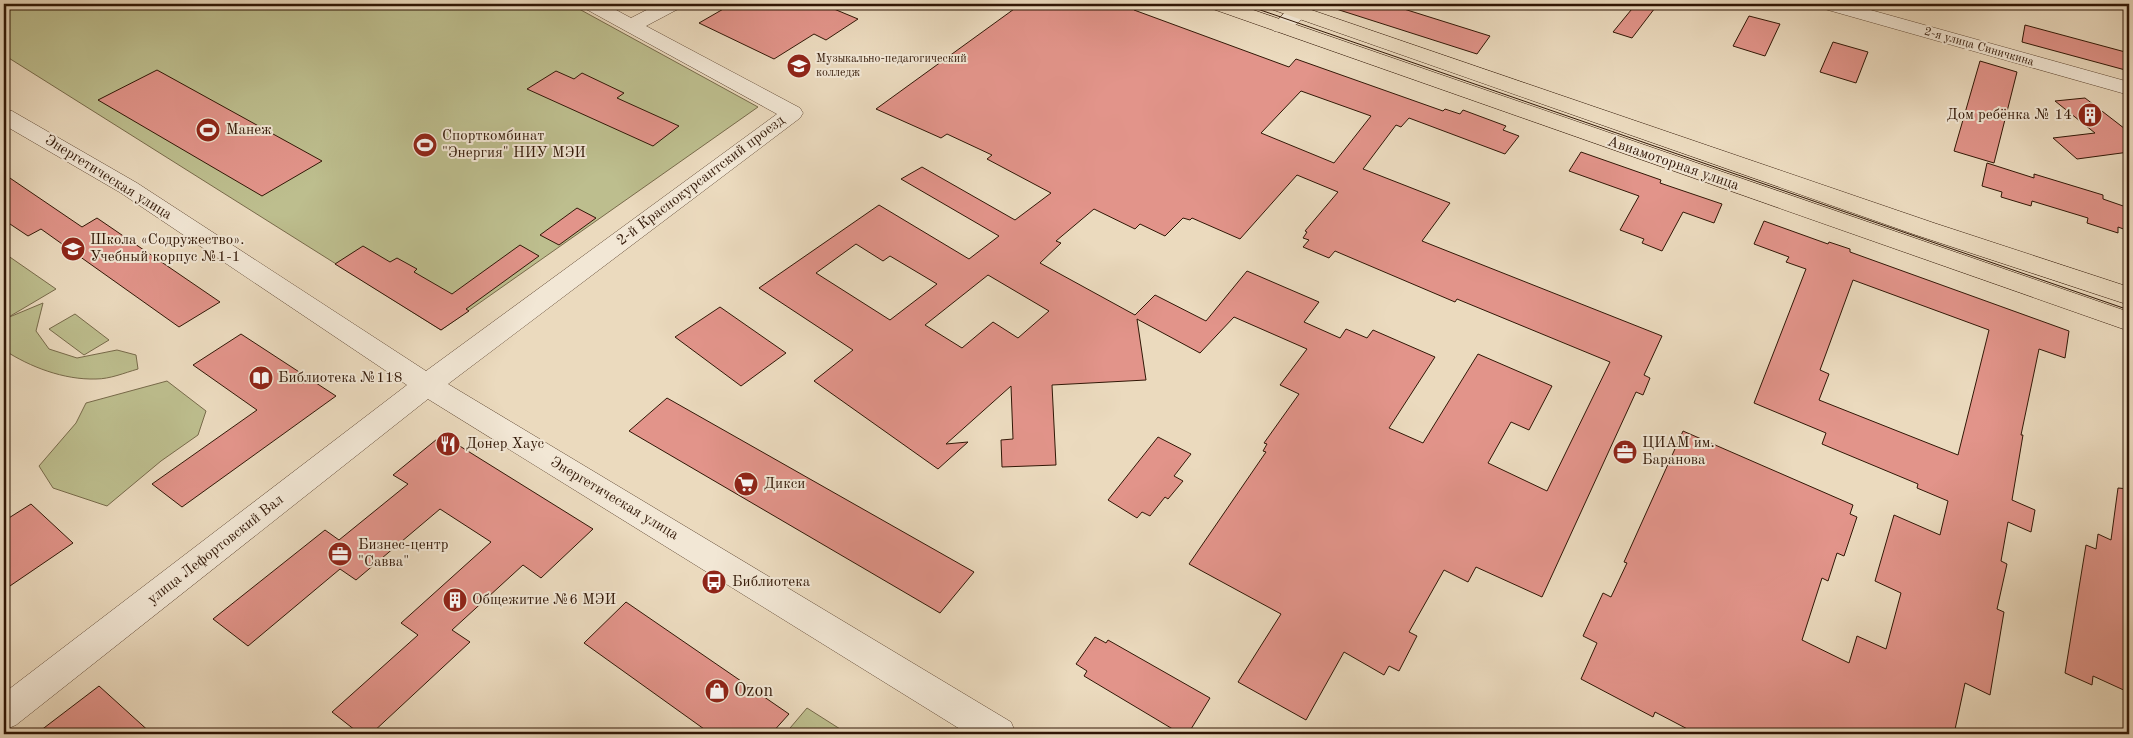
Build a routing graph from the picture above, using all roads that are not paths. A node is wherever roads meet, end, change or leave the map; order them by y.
1 (591, 4) edge
2 (673, 4) edge
3 (1217, 4) edge
4 (1275, 4) edge
5 (1828, 4) edge
6 (1294, 14) edge
7 (632, 25) junction
8 (2129, 89) edge
9 (4, 116) edge
10 (2129, 296) edge
11 (2129, 322) edge
12 (427, 385) junction
13 (4, 714) edge
14 (1000, 734) edge

1 - 7 street, 2-й Краснокурсантский проезд
2 - 7 street
3 - 6 main road, Авиамоторная улица
4 - 6 main road, Авиамоторная улица
5 - 8 street, 2-я улица Синичкина
6 - 10 main road, Авиамоторная улица
6 - 11 main road, Авиамоторная улица
7 - 12 street, 2-й Краснокурсантский проезд
9 - 12 street, Энергетическая улица
12 - 13 street, улица Лефортовский Вал
12 - 14 street, Энергетическая улица

